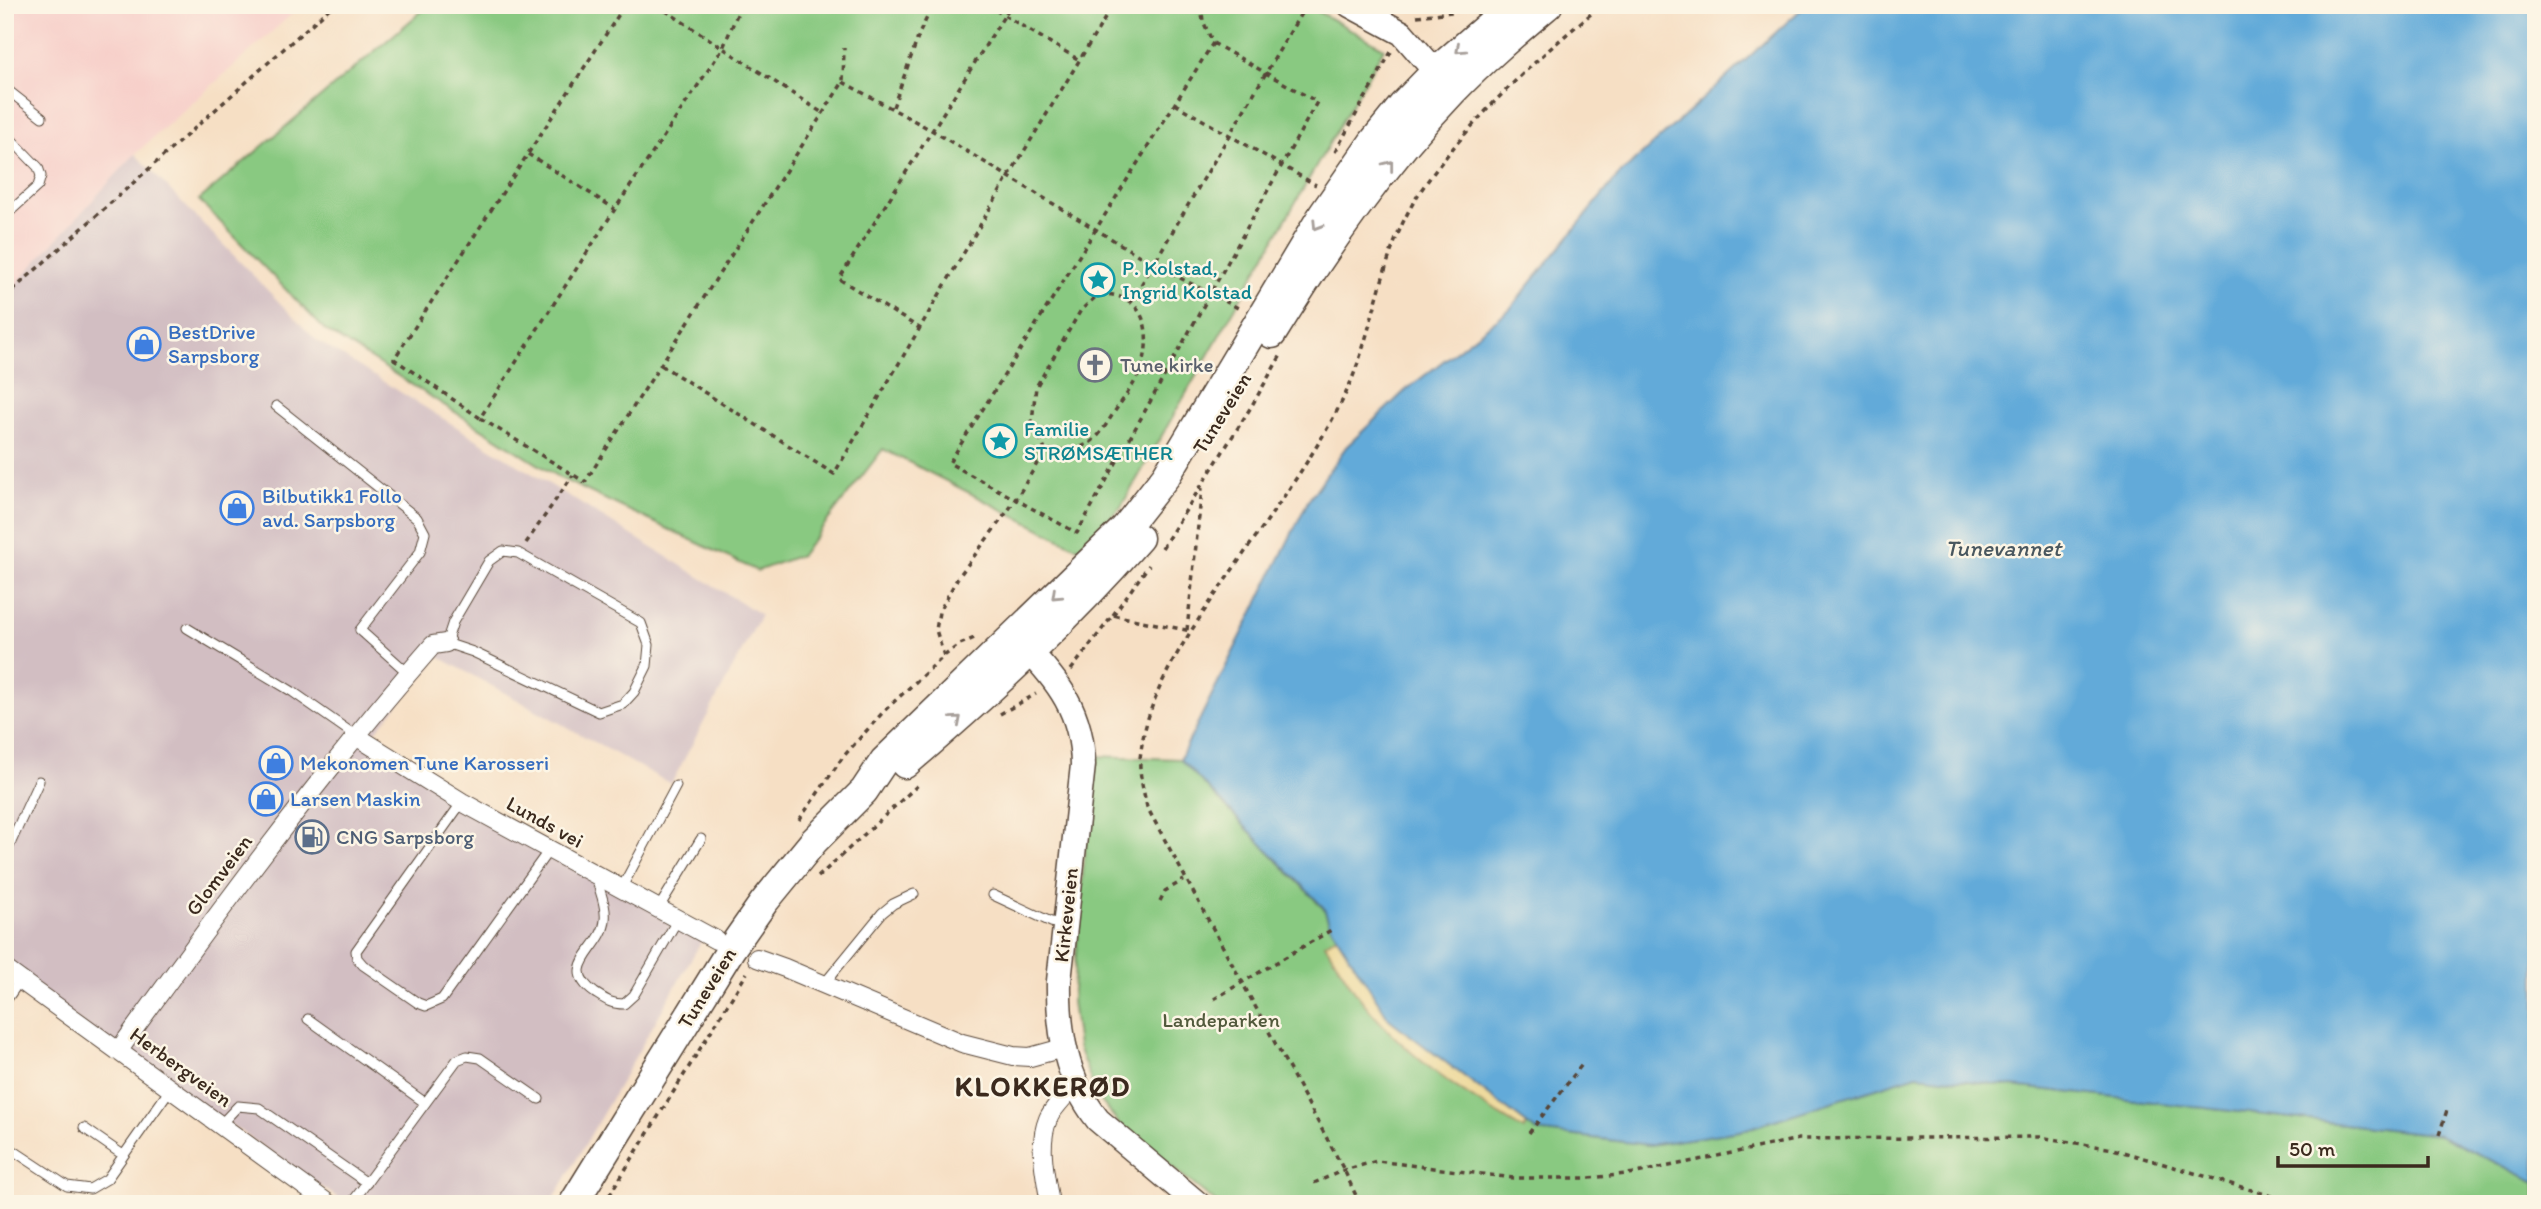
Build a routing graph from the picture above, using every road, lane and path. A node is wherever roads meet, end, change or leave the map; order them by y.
1 (333, 5) edge
2 (625, 5) edge
3 (657, 5) edge
4 (741, 5) edge
5 (933, 5) edge
6 (987, 5) edge
7 (1011, 5) edge
8 (1113, 5) edge
9 (1201, 5) edge
10 (1306, 5) edge
11 (1350, 5) edge
12 (1512, 5) edge
13 (1548, 5) edge
14 (1602, 5) edge
15 (1470, 10) dead end
16 (1005, 16) junction
17 (1213, 43) junction
18 (1396, 44) junction
19 (723, 48) junction
20 (844, 48) dead end
21 (1081, 61) junction
22 (1265, 73) junction
23 (1444, 81) junction
24 (843, 82) junction
25 (5, 88) edge
26 (1175, 104) junction
27 (892, 107) junction
28 (824, 114) junction
29 (41, 117) dead end
30 (933, 131) junction
31 (5, 133) edge
32 (1228, 135) junction
33 (528, 154) junction
34 (1281, 166) junction
35 (1009, 176) junction
36 (1317, 185) dead end
37 (615, 209) junction
38 (5, 216) edge
39 (1096, 230) junction
40 (1153, 264) junction
41 (1210, 293) junction
42 (5, 297) edge
43 (1132, 302) junction
44 (1260, 320) junction
45 (921, 329) junction
46 (661, 365) junction
47 (276, 406) dead end
48 (480, 418) junction
49 (1045, 450) junction
50 (573, 475) junction
51 (1202, 486) junction
52 (1015, 501) junction
53 (519, 553) junction
54 (1157, 554) dead end
55 (1150, 564) dead end
56 (1113, 615) junction
57 (187, 628) dead end
58 (1189, 631) junction
59 (446, 643) junction
60 (1023, 643) junction
61 (944, 656) dead end
62 (408, 673) junction
63 (1057, 682) junction
64 (997, 715) dead end
65 (356, 736) junction
66 (927, 777) dead end
67 (39, 781) dead end
68 (676, 786) dead end
69 (462, 802) junction
70 (701, 839) dead end
71 (548, 850) junction
72 (5, 855) edge
73 (596, 875) junction
74 (1184, 880) junction
75 (812, 881) dead end
76 (621, 889) junction
77 (914, 894) dead end
78 (993, 895) dead end
79 (1160, 901) dead end
80 (659, 909) junction
81 (678, 919) junction
82 (1065, 925) junction
83 (1333, 929) dead end
84 (716, 940) dead end
85 (757, 958) joint
86 (5, 969) edge
87 (21, 979) junction
88 (1241, 983) junction
89 (824, 984) junction
90 (1214, 999) dead end
91 (5, 1002) edge
92 (308, 1019) dead end
93 (1063, 1048) junction
94 (119, 1050) junction
95 (1584, 1062) dead end
96 (1076, 1084) junction
97 (171, 1088) junction
98 (540, 1099) dead end
99 (424, 1102) junction
100 (2447, 1110) dead end
101 (221, 1124) junction
102 (84, 1128) dead end
103 (1529, 1133) dead end
104 (2439, 1135) dead end
105 (5, 1145) edge
106 (123, 1155) junction
107 (1344, 1170) junction
108 (366, 1183) junction
109 (1314, 1183) dead end
110 (309, 1198) edge
111 (329, 1204) edge
112 (351, 1204) edge
113 (573, 1204) edge
114 (604, 1204) edge
115 (1051, 1204) edge
116 (1198, 1204) edge
117 (1360, 1204) edge
118 (2299, 1204) edge

1 - 42 path
2 - 33 path
3 - 19 path
4 - 19 path
5 - 27 path
6 - 16 path
7 - 16 path
8 - 21 path
9 - 17 path
10 - 22 path
11 - 18 street
12 -> 23 main road, Tuneveien
13 - 23 main road, Tuneveien
14 - 58 path
15 - 18 path
16 - 21 path
16 - 30 path
17 - 22 path
17 - 26 path
18 - 23 street
19 - 28 path
19 - 37 path
20 - 24 path
21 - 35 path
22 - 32 path
22 - 34 path
23 - 44 main road, Tuneveien
24 - 27 path
24 - 28 path
25 - 29 lane
26 - 32 path
26 - 39 path
27 - 30 path
28 - 46 path
30 - 35 path
30 - 45 path
31 - 38 lane
32 - 34 path
32 - 40 path
33 - 37 path
33 - 48 path
34 - 36 path
34 - 41 path
35 - 39 path
35 - 45 path
37 - 48 path
39 - 40 path
39 - 52 path
40 - 41 path
40 - 43 path
41 - 44 path
41 - 52 path
43 - 49 path
43 - 49 path
44 - 51 path
44 - 60 main road, Tuneveien
45 - 46 path
46 - 50 path
47 - 62 lane
48 - 50 path
49 - 52 path
50 - 53 path
51 - 54 path
51 - 58 path
52 - 61 path
53 - 59 lane
53 - 59 lane
55 - 56 path
56 - 58 path
56 - 63 path
57 - 65 lane
58 - 74 path
59 - 62 street, Glomveien
60 - 63 street, Kirkeveien
60 - 113 main road, Tuneveien
62 - 65 street, Glomveien
63 - 64 path
63 - 82 street, Kirkeveien
65 - 69 street, Lunds vei
65 - 94 street, Glomveien
66 - 75 path
67 - 72 lane
68 - 76 lane
69 - 71 street, Lunds vei
69 - 71 lane
70 - 80 lane
71 - 73 street, Lunds vei
73 - 76 street, Lunds vei
73 - 81 lane
74 - 79 path
74 - 88 path
76 - 80 street, Lunds vei
77 - 89 lane
78 - 82 lane
80 - 81 street, Lunds vei
81 - 84 street, Lunds vei
82 - 93 street, Kirkeveien
83 - 88 path
85 - 89 street
85 - 114 path
86 - 87 street, Herbergveien
87 - 91 lane
87 - 94 street, Herbergveien
88 - 90 path
88 - 107 path
89 - 93 street
92 - 99 lane
93 - 96 street, Kirkeveien
94 - 97 street, Herbergveien
95 - 103 path
96 - 115 street
96 - 116 street, Kirkeveien
97 - 101 street, Herbergveien
97 - 106 lane
98 - 99 lane
99 - 108 lane
100 - 104 path
101 - 108 lane
101 - 110 street, Herbergveien
102 - 106 lane
105 - 106 lane
107 - 109 path
107 - 117 path
107 - 118 path
108 - 112 lane
110 - 111 street, Herbergveien

